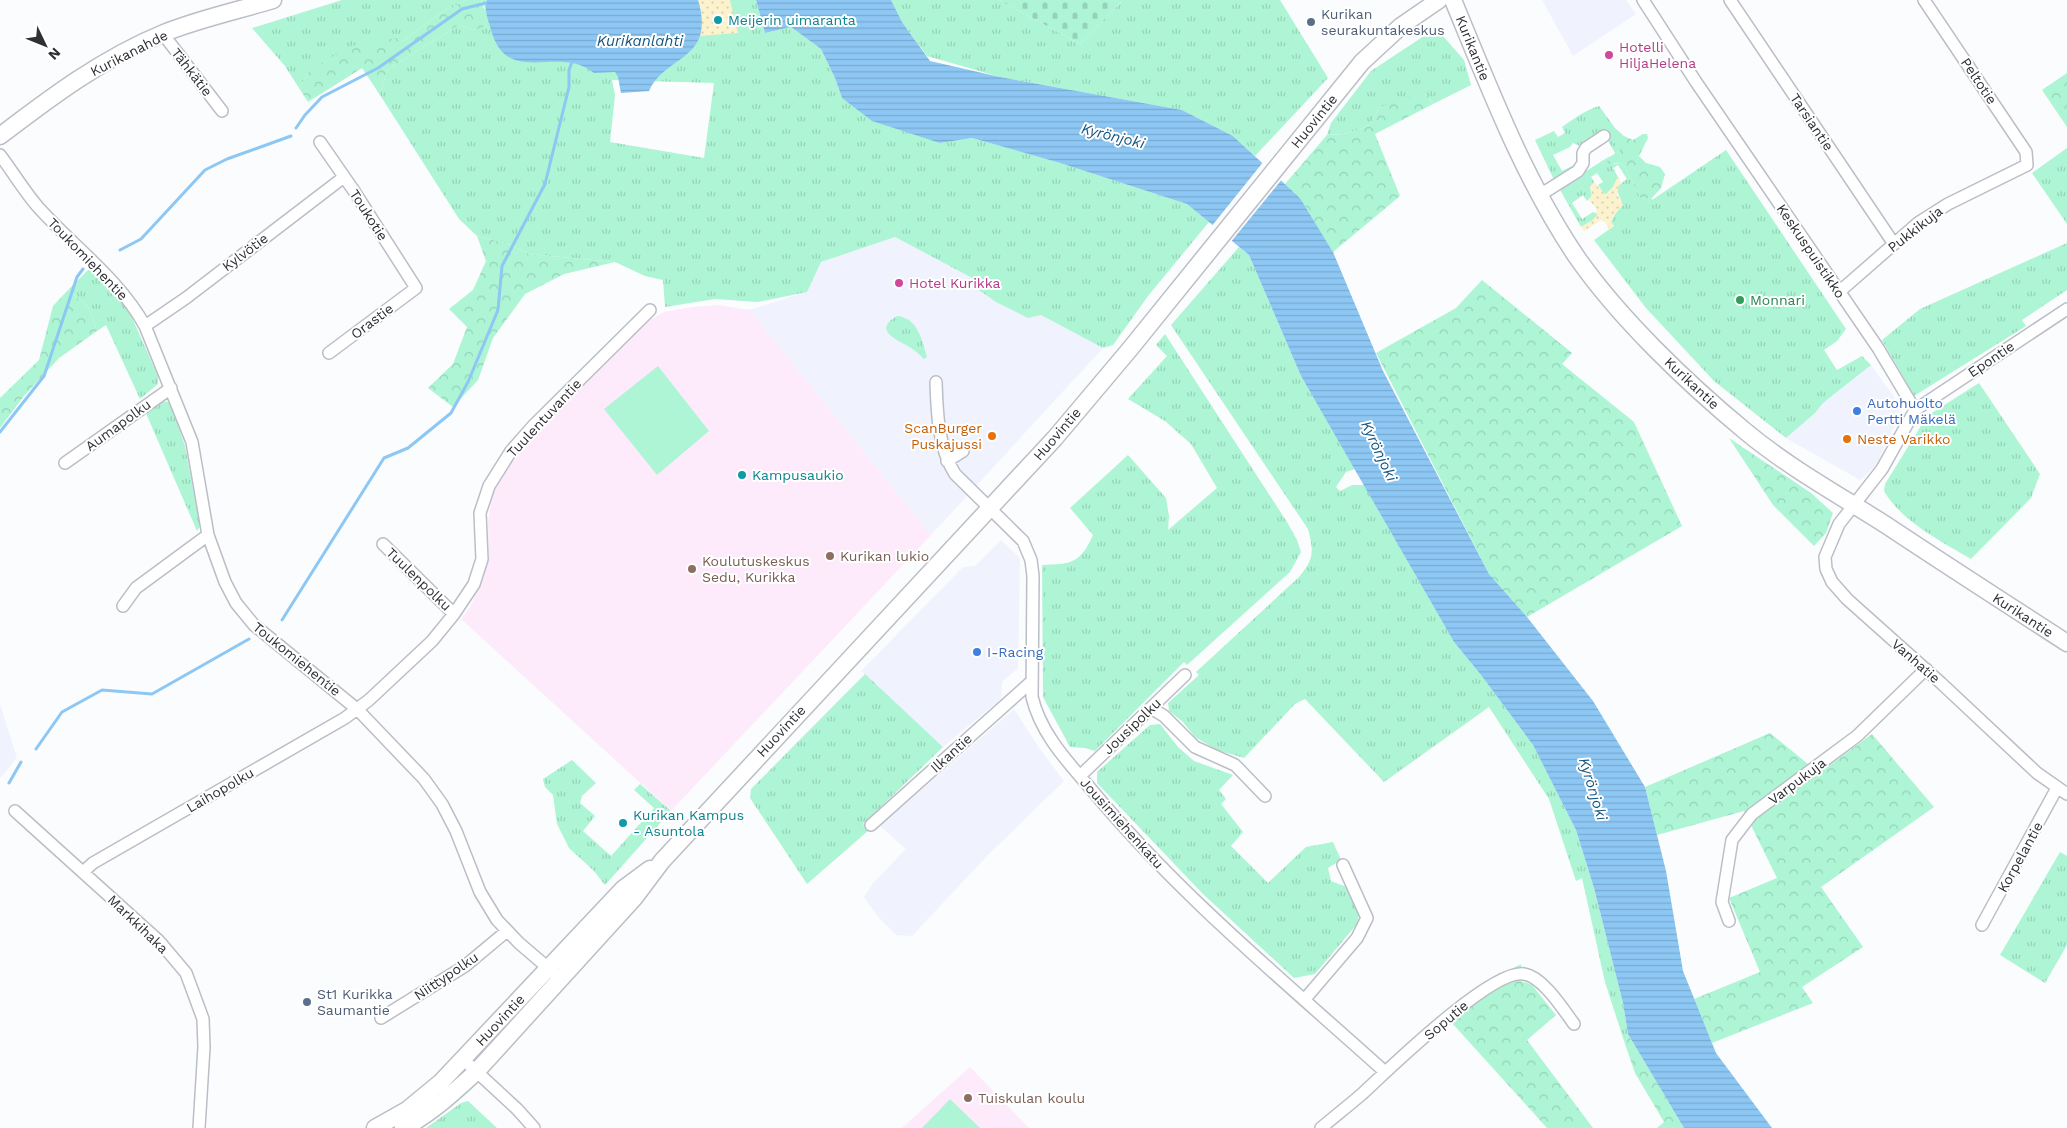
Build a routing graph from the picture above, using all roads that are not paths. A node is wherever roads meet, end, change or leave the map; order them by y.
1 (272, 0) edge
2 (1440, 0) edge
3 (1453, 0) edge
4 (1643, 0) edge
5 (1730, 0) edge
6 (1924, 0) edge
7 (163, 34) junction
8 (222, 110) dead end
9 (0, 136) edge
10 (1604, 136) dead end
11 (320, 142) dead end
12 (0, 155) edge
13 (2027, 164) joint
14 (344, 177) junction
15 (1540, 195) junction
16 (1894, 244) junction
17 (416, 288) joint
18 (1839, 292) junction
19 (2067, 308) edge
20 (650, 310) dead end
21 (146, 326) junction
22 (328, 353) dead end
23 (936, 382) dead end
24 (170, 388) junction
25 (1915, 410) junction
26 (963, 451) dead end
27 (947, 461) junction
28 (65, 463) dead end
29 (1854, 505) junction
30 (990, 508) junction
31 (208, 535) junction
32 (383, 544) dead end
33 (124, 606) dead end
34 (454, 614) junction
35 (2067, 643) edge
36 (1926, 670) junction
37 (1185, 676) dead end
38 (1032, 681) junction
39 (1152, 708) junction
40 (358, 710) junction
41 (1080, 776) junction
42 (2062, 791) edge
43 (1266, 796) dead end
44 (15, 812) dead end
45 (871, 824) dead end
46 (1343, 865) dead end
47 (83, 872) junction
48 (1729, 921) dead end
49 (1982, 925) dead end
50 (507, 931) junction
51 (555, 974) junction
52 (1305, 1000) junction
53 (381, 1018) dead end
54 (1574, 1024) dead end
55 (464, 1060) junction
56 (1384, 1071) junction
57 (476, 1072) junction
58 (199, 1128) edge
59 (374, 1128) edge
60 (403, 1128) edge
61 (534, 1128) edge
62 (1321, 1128) edge

1 - 7 main road, Kurikanahde
2 - 30 main road, Huovintie
3 - 15 main road, Kurikantie
4 - 18 street, Keskuspuistikko
5 - 16 street, Tarsiantie
6 - 13 street, Peltotie
7 - 8 street, Tähkätie
7 - 9 main road, Kurikanahde
10 - 15 street
11 - 14 street, Toukotie
12 - 21 street, Toukomiehentie
13 - 16 street, Pukkikuja
14 - 17 street, Toukotie
14 - 21 street, Kylvötie
15 - 29 main road, Kurikantie
16 - 18 street, Pukkikuja
17 - 22 street, Orastie
18 - 25 street, Keskuspuistikko
19 - 25 street, Epontie
20 - 34 street, Tuulentuvantie
21 - 24 street, Toukomiehentie
23 - 27 street
24 - 28 street, Aumapolku
24 - 31 street, Toukomiehentie
25 - 29 street
26 - 27 street
27 - 30 street, Jousimiehenkatu
29 - 35 main road, Kurikantie
29 - 36 street, Vanhatie
30 - 38 street, Jousimiehenkatu
30 - 51 main road, Huovintie
31 - 33 street
31 - 40 street, Toukomiehentie
32 - 34 street, Tuulenpolku
34 - 40 street, Tuulentuvantie
36 - 42 street, Vanhatie
36 - 48 street, Varpukuja
37 - 39 street, Jousipolku
38 - 41 street, Jousimiehenkatu
38 - 45 street, Ilkantie
39 - 41 street, Jousipolku
39 - 43 street
40 - 47 street, Laihopolku
40 - 50 street, Toukomiehentie
41 - 52 street, Jousimiehenkatu
42 - 49 street, Korpelantie
44 - 47 street, Markkihaka
46 - 52 street
47 - 58 street, Markkihaka
50 - 51 street, Toukomiehentie
50 - 53 street, Niittypolku
51 - 55 main road, Huovintie
51 - 57 main road, Huovintie
52 - 56 street, Jousimiehenkatu
54 - 56 street, Soputie
55 - 57 street
55 - 59 main road, Huovintie
56 - 62 street, Soputie
57 - 60 main road, Huovintie
57 - 61 street

